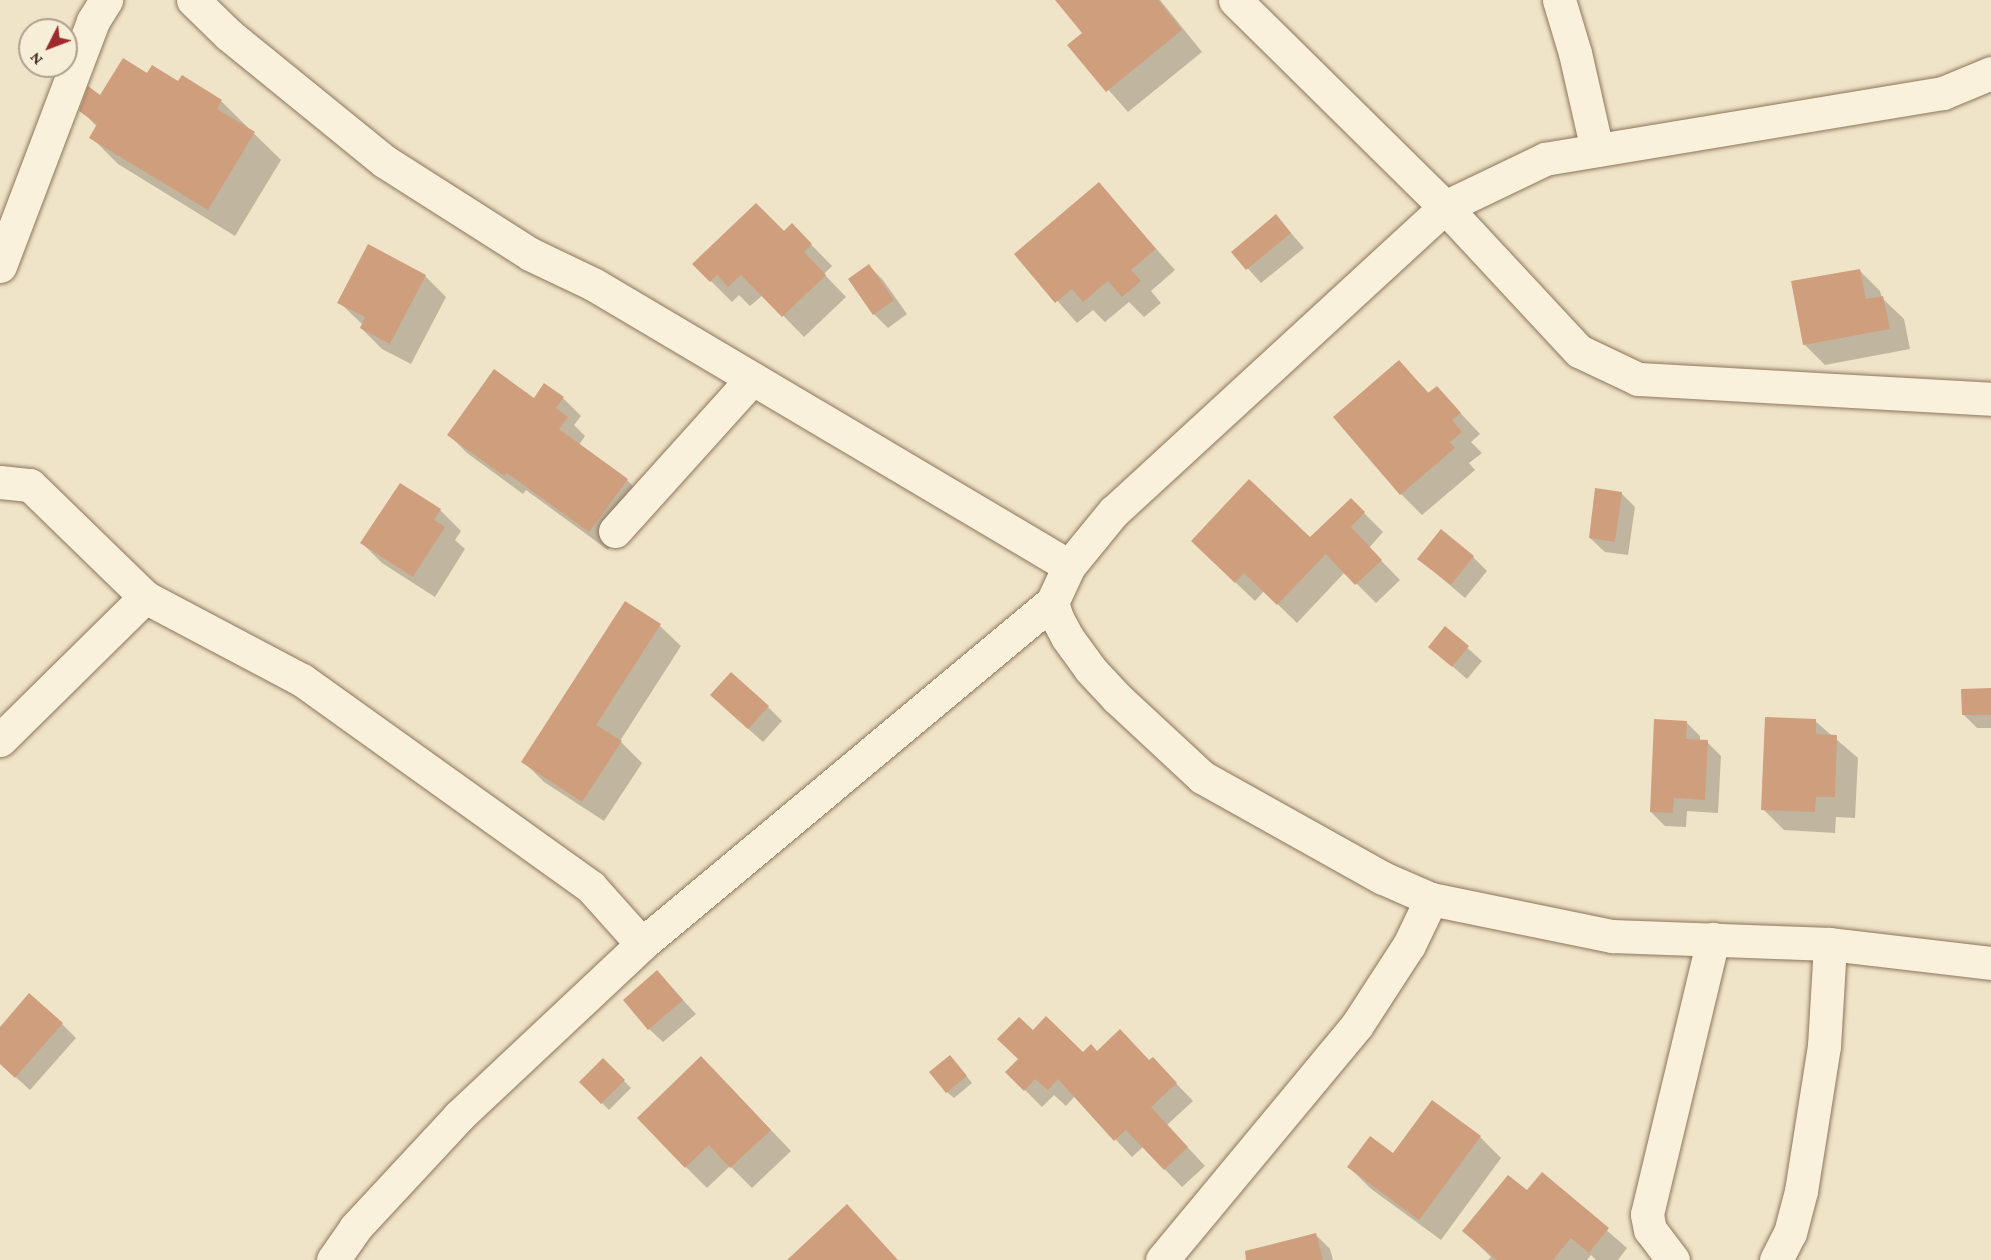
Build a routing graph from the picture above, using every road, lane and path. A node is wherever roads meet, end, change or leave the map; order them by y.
1 (106, 0) edge
2 (193, 0) edge
3 (1235, 0) edge
4 (1559, 0) edge
5 (1991, 73) edge
6 (1597, 150) junction
7 (1445, 207) junction
8 (0, 266) edge
9 (752, 379) junction
10 (1991, 399) edge
11 (1, 472) edge
12 (615, 531) dead end
13 (1069, 566) junction
14 (145, 597) junction
15 (1052, 602) junction
16 (0, 740) edge
17 (1431, 900) junction
18 (1713, 939) junction
19 (642, 944) junction
20 (1830, 944) junction
21 (1991, 963) edge
22 (333, 1260) edge
23 (1162, 1260) edge
24 (1672, 1260) edge
25 (1776, 1260) edge

1 - 8 street
2 - 9 street
3 - 7 street
4 - 6 street
5 - 6 street
6 - 7 street
7 - 10 street
7 - 13 street
9 - 12 street
9 - 13 street
11 - 14 street
13 - 15 street
14 - 16 street
14 - 19 street
15 - 17 street
15 - 19 street
17 - 18 street
17 - 23 street
18 - 20 street
18 - 24 street
19 - 22 street
20 - 21 street
20 - 25 street

